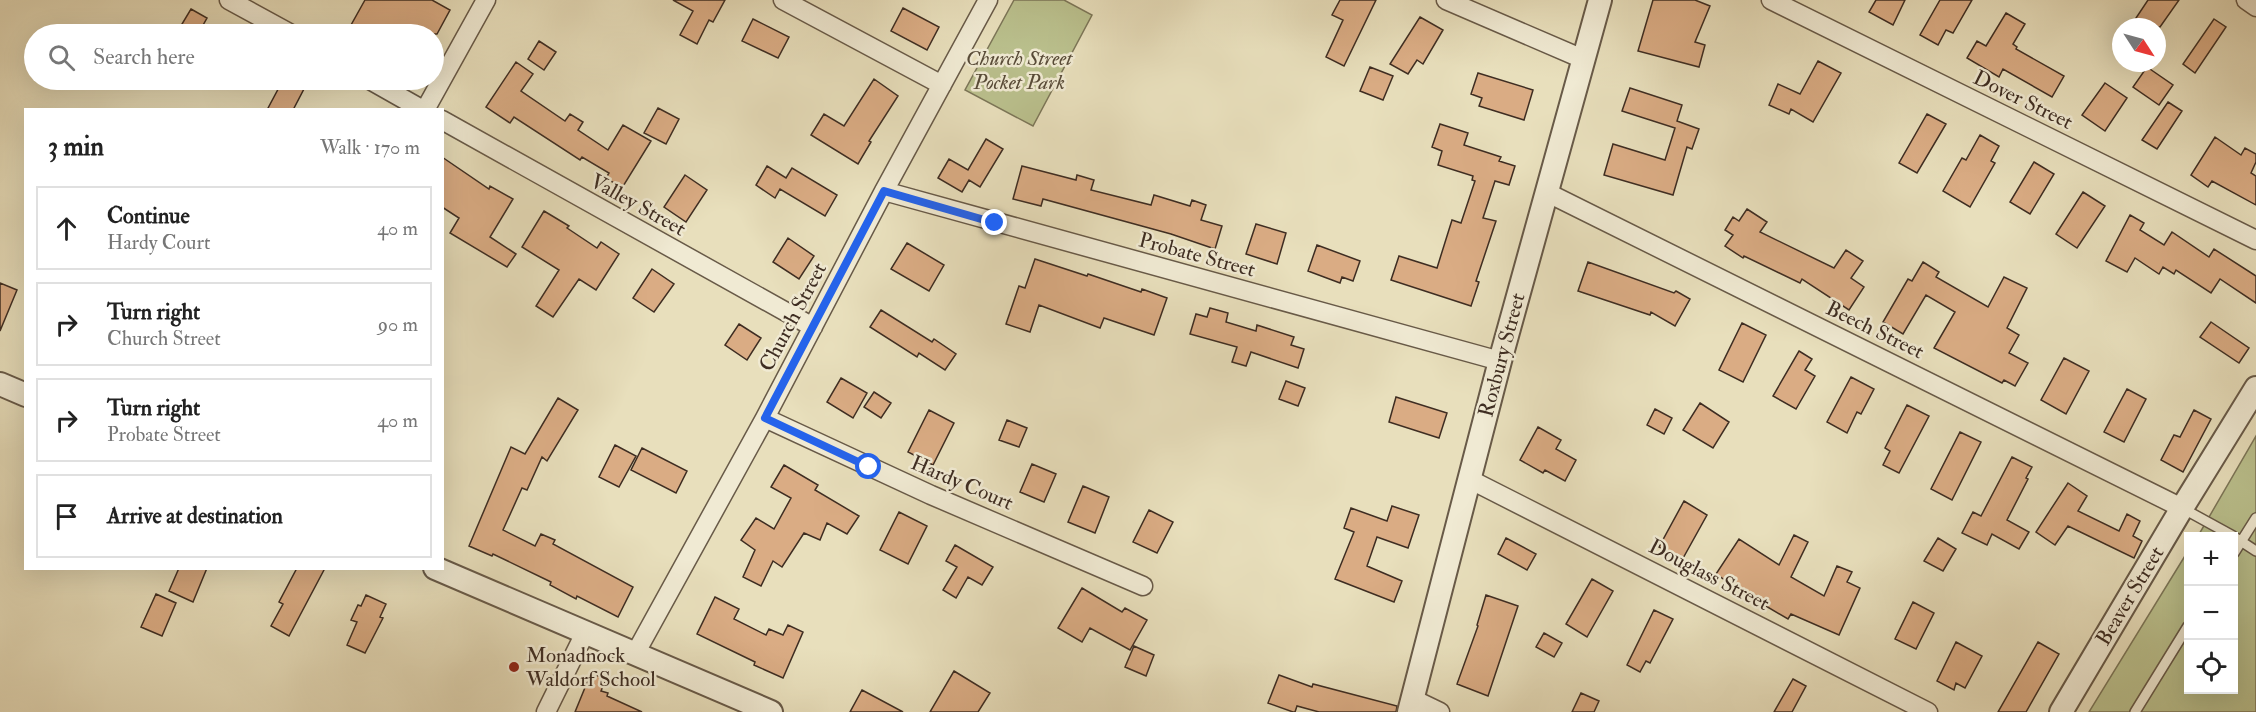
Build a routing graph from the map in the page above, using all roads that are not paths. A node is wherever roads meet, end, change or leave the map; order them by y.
1 (230, 0) edge
2 (486, 0) edge
3 (783, 0) edge
4 (988, 0) edge
5 (1446, 0) edge
6 (1600, 0) edge
7 (1771, 0) edge
8 (2246, 0) edge
9 (2256, 7) edge
10 (273, 24) edge
11 (1583, 59) junction
12 (444, 75) edge
13 (942, 85) junction
14 (388, 90) edge
15 (435, 90) edge
16 (420, 108) edge
17 (425, 108) edge
18 (444, 121) edge
19 (884, 191) junction
20 (1548, 193) junction
21 (2256, 240) edge
22 (813, 327) junction
23 (1500, 361) junction
24 (0, 384) edge
25 (2256, 388) edge
26 (24, 394) edge
27 (765, 418) junction
28 (1469, 479) junction
29 (2182, 508) junction
30 (2256, 518) edge
31 (2225, 532) edge
32 (2238, 536) edge
33 (2238, 539) edge
34 (2256, 551) edge
35 (440, 570) edge
36 (1143, 586) dead end
37 (2184, 632) edge
38 (585, 633) junction
39 (635, 654) junction
40 (1411, 706) edge
41 (546, 712) edge
42 (771, 712) edge
43 (1440, 712) edge
44 (1928, 712) edge
45 (2061, 712) edge
46 (2135, 712) edge

1 - 10 street
2 - 12 street
3 - 13 street
4 - 13 street, Church Street
5 - 11 street
6 - 11 street, Roxbury Street
7 - 21 street, Dover Street
8 - 9 street
11 - 20 street, Roxbury Street
13 - 19 street, Church Street
14 - 16 street
15 - 17 street
18 - 22 street, Valley Street
19 - 22 street, Church Street
19 - 23 street, Probate Street
20 - 23 street, Roxbury Street
20 - 29 street, Beech Street
22 - 27 street, Church Street
23 - 28 street, Roxbury Street
24 - 26 street
25 - 29 street, Beaver Street
27 - 36 street, Hardy Court
27 - 39 street, Church Street
28 - 40 street, Roxbury Street
28 - 44 street, Douglass Street
29 - 31 lane
29 - 45 street, Beaver Street
30 - 32 lane
33 - 34 lane
35 - 38 street
37 - 46 lane
38 - 39 street
38 - 41 street
39 - 42 street
40 - 43 street

